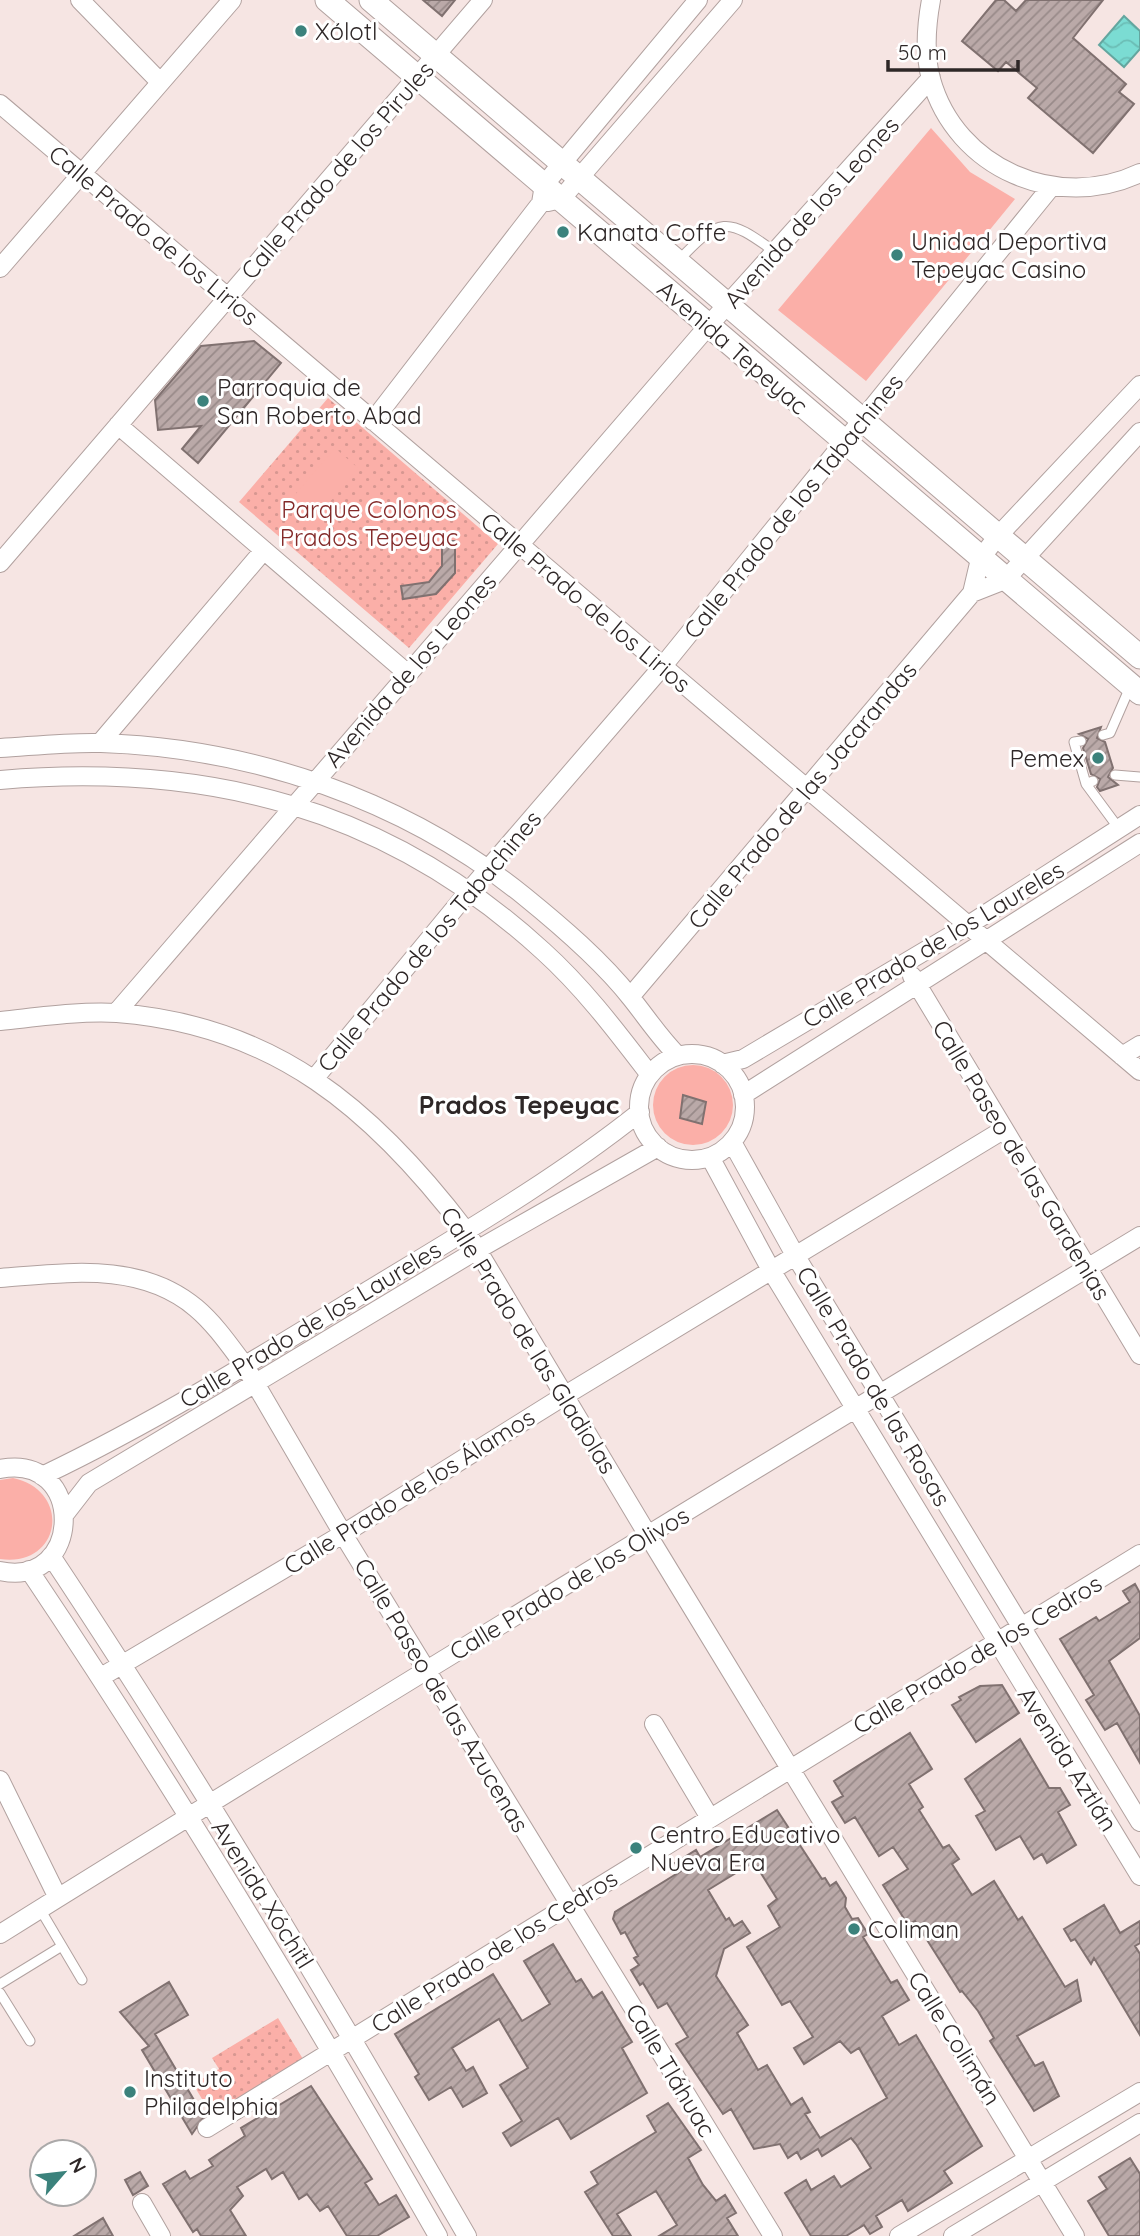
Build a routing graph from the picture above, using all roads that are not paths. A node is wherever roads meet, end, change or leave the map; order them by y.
1 (80, 0) edge
2 (232, 0) edge
3 (327, 0) edge
4 (371, 0) edge
5 (484, 0) edge
6 (698, 0) edge
7 (733, 0) edge
8 (931, 0) edge
9 (436, 55) junction
10 (417, 77) junction
11 (931, 78) junction
12 (160, 82) junction
13 (0, 104) edge
14 (570, 171) junction
15 (80, 173) junction
16 (1140, 173) edge
17 (1051, 187) junction
18 (549, 196) junction
19 (775, 252) junction
20 (677, 262) junction
21 (0, 268) edge
22 (228, 297) junction
23 (727, 305) junction
24 (709, 325) junction
25 (1140, 385) edge
26 (373, 421) junction
27 (863, 421) junction
28 (118, 425) junction
29 (1140, 432) edge
30 (845, 443) junction
31 (998, 536) junction
32 (518, 545) junction
33 (264, 550) junction
34 (980, 559) junction
35 (1025, 559) junction
36 (0, 563) edge
37 (1005, 580) junction
38 (972, 593) junction
39 (1140, 657) edge
40 (662, 667) junction
41 (407, 673) junction
42 (1137, 684) edge
43 (1103, 735) dead end
44 (1081, 741) dead end
45 (100, 743) junction
46 (0, 748) edge
47 (1115, 775) dead end
48 (1140, 777) edge
49 (0, 780) edge
50 (313, 781) junction
51 (807, 791) junction
52 (294, 804) junction
53 (1140, 815) edge
54 (1120, 830) junction
55 (1140, 843) edge
56 (488, 869) junction
57 (469, 891) junction
58 (968, 926) junction
59 (985, 941) junction
60 (905, 964) junction
61 (917, 984) junction
62 (630, 997) junction
63 (116, 1013) junction
64 (0, 1021) edge
65 (1140, 1045) edge
66 (678, 1056) junction
67 (1122, 1056) junction
68 (722, 1064) junction
69 (1140, 1071) edge
70 (650, 1075) junction
71 (314, 1079) junction
72 (743, 1094) junction
73 (640, 1112) junction
74 (1003, 1130) junction
75 (732, 1142) junction
76 (658, 1147) junction
77 (709, 1157) junction
78 (466, 1231) junction
79 (1140, 1236) edge
80 (477, 1250) junction
81 (795, 1255) junction
82 (1087, 1268) junction
83 (771, 1270) junction
84 (0, 1278) edge
85 (1140, 1355) edge
86 (245, 1366) junction
87 (255, 1383) junction
88 (880, 1394) junction
89 (564, 1396) junction
90 (855, 1409) junction
91 (0, 1469) edge
92 (43, 1476) junction
93 (65, 1514) junction
94 (343, 1534) junction
95 (649, 1537) junction
96 (1140, 1555) edge
97 (51, 1556) junction
98 (29, 1570) junction
99 (0, 1571) edge
100 (1022, 1627) junction
101 (996, 1643) junction
102 (122, 1663) junction
103 (425, 1668) junction
104 (101, 1677) junction
105 (654, 1724) dead end
106 (790, 1769) junction
107 (0, 1780) edge
108 (208, 1804) junction
109 (186, 1817) junction
110 (710, 1818) junction
111 (1140, 1822) edge
112 (1140, 1876) edge
113 (58, 1898) junction
114 (570, 1903) junction
115 (40, 1909) junction
116 (0, 1934) edge
117 (62, 1946) junction
118 (82, 1980) dead end
119 (0, 1984) edge
120 (0, 1993) edge
121 (353, 2040) junction
122 (30, 2041) dead end
123 (333, 2051) junction
124 (1140, 2092) edge
125 (1140, 2123) edge
126 (206, 2128) dead end
127 (1029, 2158) junction
128 (1043, 2182) junction
129 (142, 2203) dead end
130 (161, 2236) edge
131 (438, 2236) edge
132 (467, 2236) edge
133 (773, 2236) edge
134 (899, 2236) edge
135 (953, 2236) edge
136 (1075, 2236) edge

1 - 12 street
2 - 12 street
3 - 10 street, Avenida Tepeyac
4 - 9 street, Avenida Tepeyac
5 - 9 street, Calle Prado de los Pirules
6 - 14 street
7 - 14 street
8 - 11 street
9 - 10 street, Calle Prado de los Pirules
9 - 14 street, Avenida Tepeyac
10 - 18 street, Avenida Tepeyac
10 - 22 street, Calle Prado de los Pirules
11 - 17 street
11 - 19 street, Avenida de los Leones
12 - 15 street
13 - 15 street, Calle Prado de los Lirios
14 - 18 street
14 - 20 street, Avenida Tepeyac
15 - 21 street
15 - 22 street, Calle Prado de los Lirios
16 - 17 street
17 - 27 street, Calle Prado de los Tabachines
18 - 24 street, Avenida Tepeyac
18 - 26 street
19 - 20 lane
19 - 23 street, Avenida de los Leones
20 - 23 street, Avenida Tepeyac
22 - 26 street, Calle Prado de los Lirios
22 - 28 street, Calle Prado de los Pirules
23 - 24 street, Avenida de los Leones
23 - 27 street, Avenida Tepeyac
24 - 30 street, Avenida Tepeyac
24 - 32 street, Avenida de los Leones
25 - 31 street, Calle Prado de las Jacarandas
26 - 32 street, Calle Prado de los Lirios
27 - 30 street, Calle Prado de los Tabachines
27 - 31 street, Avenida Tepeyac
28 - 33 street
28 - 36 street, Calle Prado de los Pirules
29 - 35 street, Calle Prado de las Jacarandas
30 - 34 street, Avenida Tepeyac
30 - 40 street, Calle Prado de los Tabachines
31 - 34 street, Calle Prado de las Jacarandas
31 - 35 street, Avenida Tepeyac
32 - 40 street, Calle Prado de los Lirios
32 - 41 street, Avenida de los Leones
33 - 41 street
33 - 45 street
34 - 37 street, Avenida Tepeyac
34 - 38 street, Calle Prado de las Jacarandas
35 - 37 street, Calle Prado de las Jacarandas
35 - 39 street, Avenida Tepeyac
37 - 38 street, Calle Prado de las Jacarandas
37 - 42 street, Avenida Tepeyac
38 - 51 street, Calle Prado de las Jacarandas
40 - 51 street, Calle Prado de los Lirios
40 - 56 street, Calle Prado de los Tabachines
41 - 50 street, Avenida de los Leones
42 - 43 lane
44 - 54 lane
45 - 46 street
45 - 50 street
47 - 48 lane
49 - 52 street
50 - 52 street, Avenida de los Leones
50 - 56 street
51 - 58 street, Calle Prado de los Lirios
51 - 62 street, Calle Prado de las Jacarandas
52 - 57 street
52 - 63 street, Avenida de los Leones
53 - 54 street, Calle Prado de los Laureles
54 - 58 street, Calle Prado de los Laureles
55 - 59 street, Calle Prado de los Laureles
56 - 57 street, Calle Prado de los Tabachines
56 - 62 street
57 - 70 street
57 - 71 street, Calle Prado de los Tabachines
58 - 59 street, Calle Prado de los Lirios
58 - 60 street, Calle Prado de los Laureles
59 - 61 street, Calle Prado de los Laureles
59 - 67 street, Calle Prado de los Lirios
60 - 61 street, Calle Paseo de las Gardenias
60 - 68 street, Calle Prado de los Laureles
61 - 72 street, Calle Prado de los Laureles
61 - 74 street, Calle Paseo de las Gardenias
62 - 66 street
63 - 64 street, Calle Prado de las Gladiolas
63 - 71 street, Calle Prado de las Gladiolas
65 - 67 street
66 - 68 street
66 - 70 street
67 - 69 street, Calle Prado de los Lirios
68 - 72 street
70 - 73 street
71 - 78 street, Calle Prado de las Gladiolas
72 - 75 street
73 - 76 street
73 - 78 street, Calle Prado de los Laureles
74 - 81 street, Calle Prado de los Álamos
74 - 82 street, Calle Paseo de las Gardenias
75 - 77 street
75 - 81 street, Calle Prado de las Rosas
76 - 77 street
76 - 80 street, Calle Prado de los Laureles
77 - 83 street, Calle Prado de las Rosas
78 - 80 street, Calle Prado de las Gladiolas
78 - 86 street, Calle Prado de los Laureles
79 - 82 street, Calle Prado de los Olivos
80 - 87 street, Calle Prado de los Laureles
80 - 89 street, Calle Prado de las Gladiolas
81 - 83 street, Calle Prado de los Álamos
81 - 88 street, Calle Prado de las Rosas
82 - 85 street, Calle Paseo de las Gardenias
82 - 88 street, Calle Prado de los Olivos
83 - 89 street, Calle Prado de los Álamos
83 - 90 street, Calle Prado de las Rosas
84 - 86 street, Calle Paseo de las Azucenas
86 - 87 street, Calle Paseo de las Azucenas
86 - 92 street, Calle Prado de los Laureles
87 - 93 street, Calle Prado de los Laureles
87 - 94 street, Calle Paseo de las Azucenas
88 - 90 street, Calle Prado de los Olivos
88 - 100 street, Calle Prado de las Rosas
89 - 94 street, Calle Prado de los Álamos
89 - 95 street, Calle Prado de las Gladiolas
90 - 95 street, Calle Prado de los Olivos
90 - 101 street, Calle Prado de las Rosas
91 - 92 street
92 - 93 street
93 - 97 street
94 - 102 street, Calle Prado de los Álamos
94 - 103 street, Calle Paseo de las Azucenas
95 - 103 street, Calle Prado de los Olivos
95 - 106 street, Calle Prado de las Gladiolas
96 - 100 street, Calle Prado de los Cedros
97 - 98 street
97 - 102 street, Avenida Xóchitl
98 - 99 street
98 - 104 street, Avenida Xóchitl
100 - 101 street, Calle Prado de los Cedros
100 - 111 street, Avenida Aztlán
101 - 106 street, Calle Prado de los Cedros
101 - 112 street, Avenida Aztlán
102 - 104 street, Calle Prado de los Álamos
102 - 108 street, Avenida Xóchitl
103 - 108 street, Calle Prado de los Olivos
103 - 114 street, Calle Paseo de las Azucenas
104 - 109 street, Avenida Xóchitl
105 - 110 street
106 - 110 street, Calle Prado de los Cedros
106 - 127 street, Calle Colimán
107 - 113 street
108 - 109 street, Calle Prado de los Olivos
108 - 121 street, Avenida Xóchitl
109 - 113 street, Calle Prado de los Olivos
109 - 123 street, Avenida Xóchitl
110 - 114 street, Calle Prado de los Cedros
113 - 115 street, Calle Prado de los Olivos
114 - 121 street, Calle Prado de los Cedros
114 - 133 street, Calle Tláhuac
115 - 116 street, Calle Prado de los Olivos
115 - 117 lane
117 - 118 lane
117 - 119 lane
120 - 122 lane
121 - 123 street, Calle Prado de los Cedros
121 - 132 street, Avenida Xóchitl
123 - 126 street, Calle Prado de los Cedros
123 - 131 street, Avenida Xóchitl
124 - 127 street
125 - 128 street
127 - 128 street, Calle Colimán
127 - 134 street
128 - 135 street
128 - 136 street, Calle Colimán
129 - 130 street

